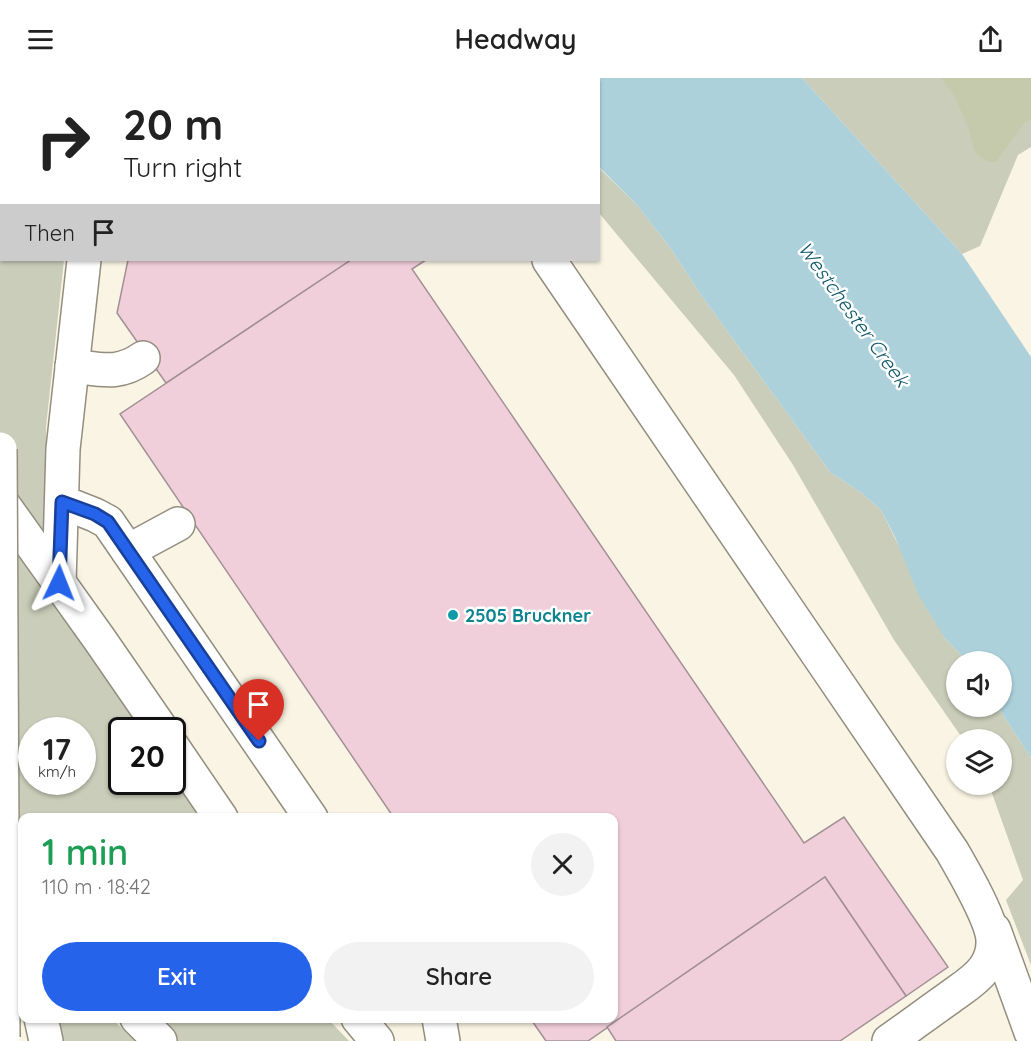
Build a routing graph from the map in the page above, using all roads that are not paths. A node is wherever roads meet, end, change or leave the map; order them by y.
1 (84, 261) edge
2 (550, 261) edge
3 (555, 261) edge
4 (143, 358) dead end
5 (72, 366) junction
6 (0, 449) edge
7 (0, 500) edge
8 (62, 502) junction
9 (178, 524) dead end
10 (128, 551) junction
11 (59, 583) junction
12 (153, 717) edge
13 (186, 767) edge
14 (218, 813) edge
15 (308, 813) edge
16 (0, 839) edge
17 (18, 869) edge
18 (0, 882) edge
19 (18, 934) edge
20 (0, 987) edge
21 (42, 1023) edge
22 (142, 1023) edge
23 (362, 1023) edge
24 (440, 1023) edge
25 (1031, 1032) edge
26 (3, 1041) edge
27 (14, 1041) edge
28 (46, 1041) edge
29 (160, 1041) edge
30 (376, 1041) edge
31 (443, 1041) edge
32 (889, 1041) edge

1 - 5 main road
2 - 32 main road
3 - 25 main road
4 - 5 main road
5 - 8 main road
6 - 26 main road, bridge
7 - 11 main road
8 - 10 main road
8 - 11 main road
9 - 10 main road
10 - 15 main road
11 - 12 main road
13 - 14 main road
16 - 17 main road
18 - 19 main road
20 - 27 main road
21 - 28 main road
22 - 29 main road
23 - 30 main road
24 - 31 main road

